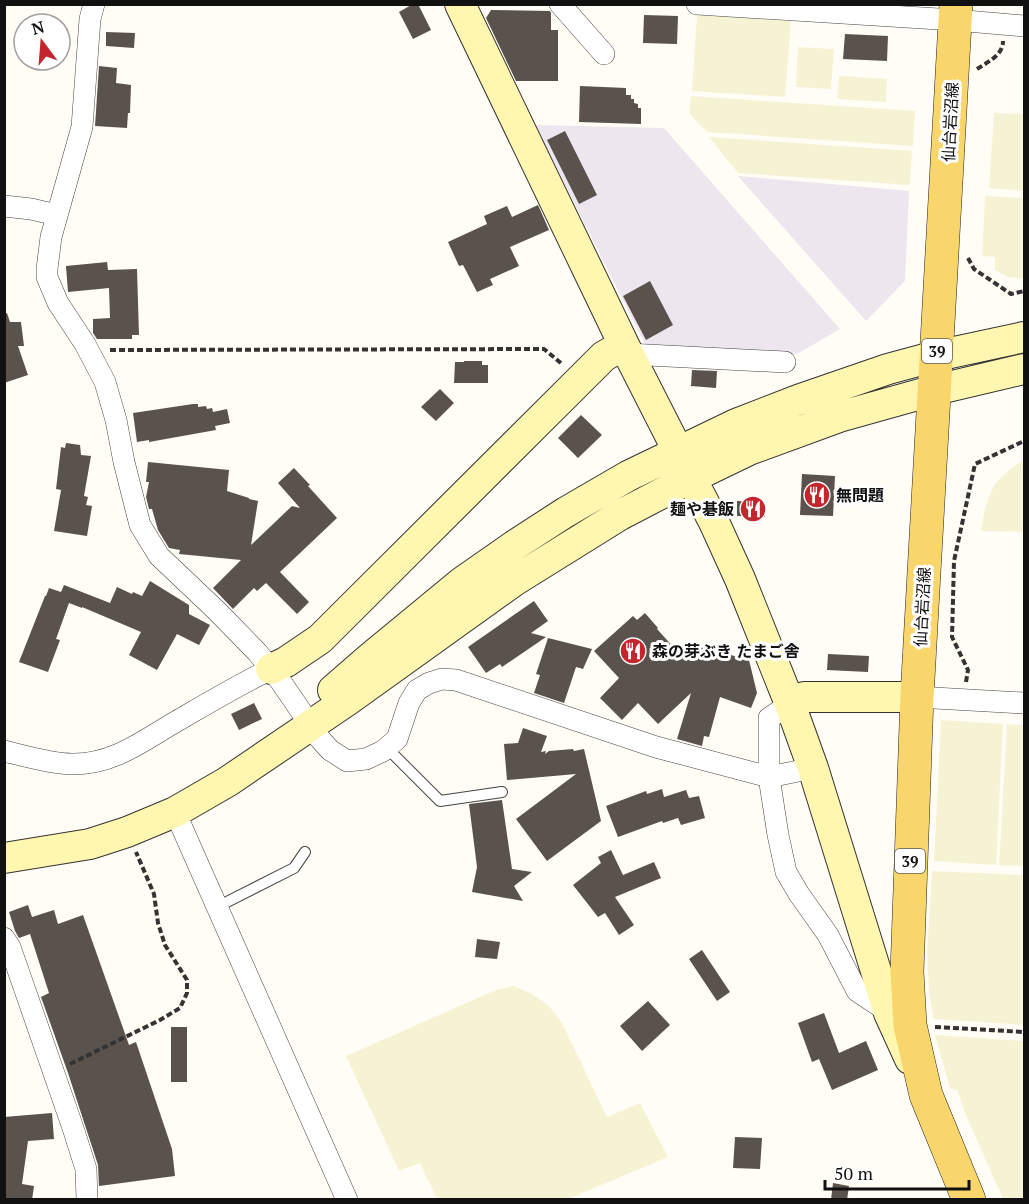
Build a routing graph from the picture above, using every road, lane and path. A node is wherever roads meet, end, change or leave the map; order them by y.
1 (94, 4) edge
2 (460, 4) edge
3 (560, 4) edge
4 (697, 4) edge
5 (956, 12) edge
6 (1014, 26) edge
7 (604, 54) dead end
8 (974, 75) dead end
9 (4, 206) edge
10 (57, 215) junction
11 (966, 252) dead end
12 (1024, 291) edge
13 (1024, 337) edge
14 (626, 349) junction
15 (102, 350) dead end
16 (936, 356) junction
17 (558, 360) dead end
18 (785, 362) dead end
19 (1024, 369) edge
20 (935, 390) junction
21 (1024, 441) edge
22 (678, 451) junction
23 (691, 478) junction
24 (271, 669) junction
25 (917, 697) junction
26 (964, 700) junction
27 (1024, 703) edge
28 (790, 704) junction
29 (310, 726) junction
30 (387, 748) junction
31 (4, 751) edge
32 (813, 768) junction
33 (769, 777) junction
34 (502, 792) dead end
35 (176, 812) junction
36 (127, 832) junction
37 (305, 852) dead end
38 (4, 858) edge
39 (217, 907) junction
40 (4, 938) edge
41 (900, 1019) junction
42 (1024, 1032) edge
43 (53, 1072) junction
44 (87, 1200) edge
45 (347, 1200) edge
46 (969, 1200) edge

1 - 10 street
2 - 14 street
3 - 7 street
4 - 5 street
5 - 6 street
5 - 16 main road, 仙台岩沼線 / 39
6 - 8 path
9 - 10 street
10 - 24 street
11 - 12 path
13 - 16 street
14 - 18 street
14 - 22 street
14 - 24 street
15 - 17 path
16 - 20 main road, 仙台岩沼線 / 39
16 - 22 street
19 - 20 street
20 - 23 street
20 - 25 main road, 仙台岩沼線 / 39
21 - 26 path
22 - 29 street
23 - 28 street
23 - 29 street
24 - 29 street
24 - 31 street
25 - 26 street
25 - 28 street
25 - 41 main road, 仙台岩沼線 / 39
26 - 27 street
28 - 32 street
28 - 33 street
29 - 30 street
29 - 35 street
30 - 33 street
30 - 34 lane
32 - 33 street
32 - 41 street
33 - 41 street
35 - 36 street
35 - 39 street
36 - 38 street
36 - 43 path
37 - 39 lane
39 - 45 street
40 - 43 street
41 - 42 path
41 - 46 main road, 仙台岩沼線 / 39
43 - 44 street

